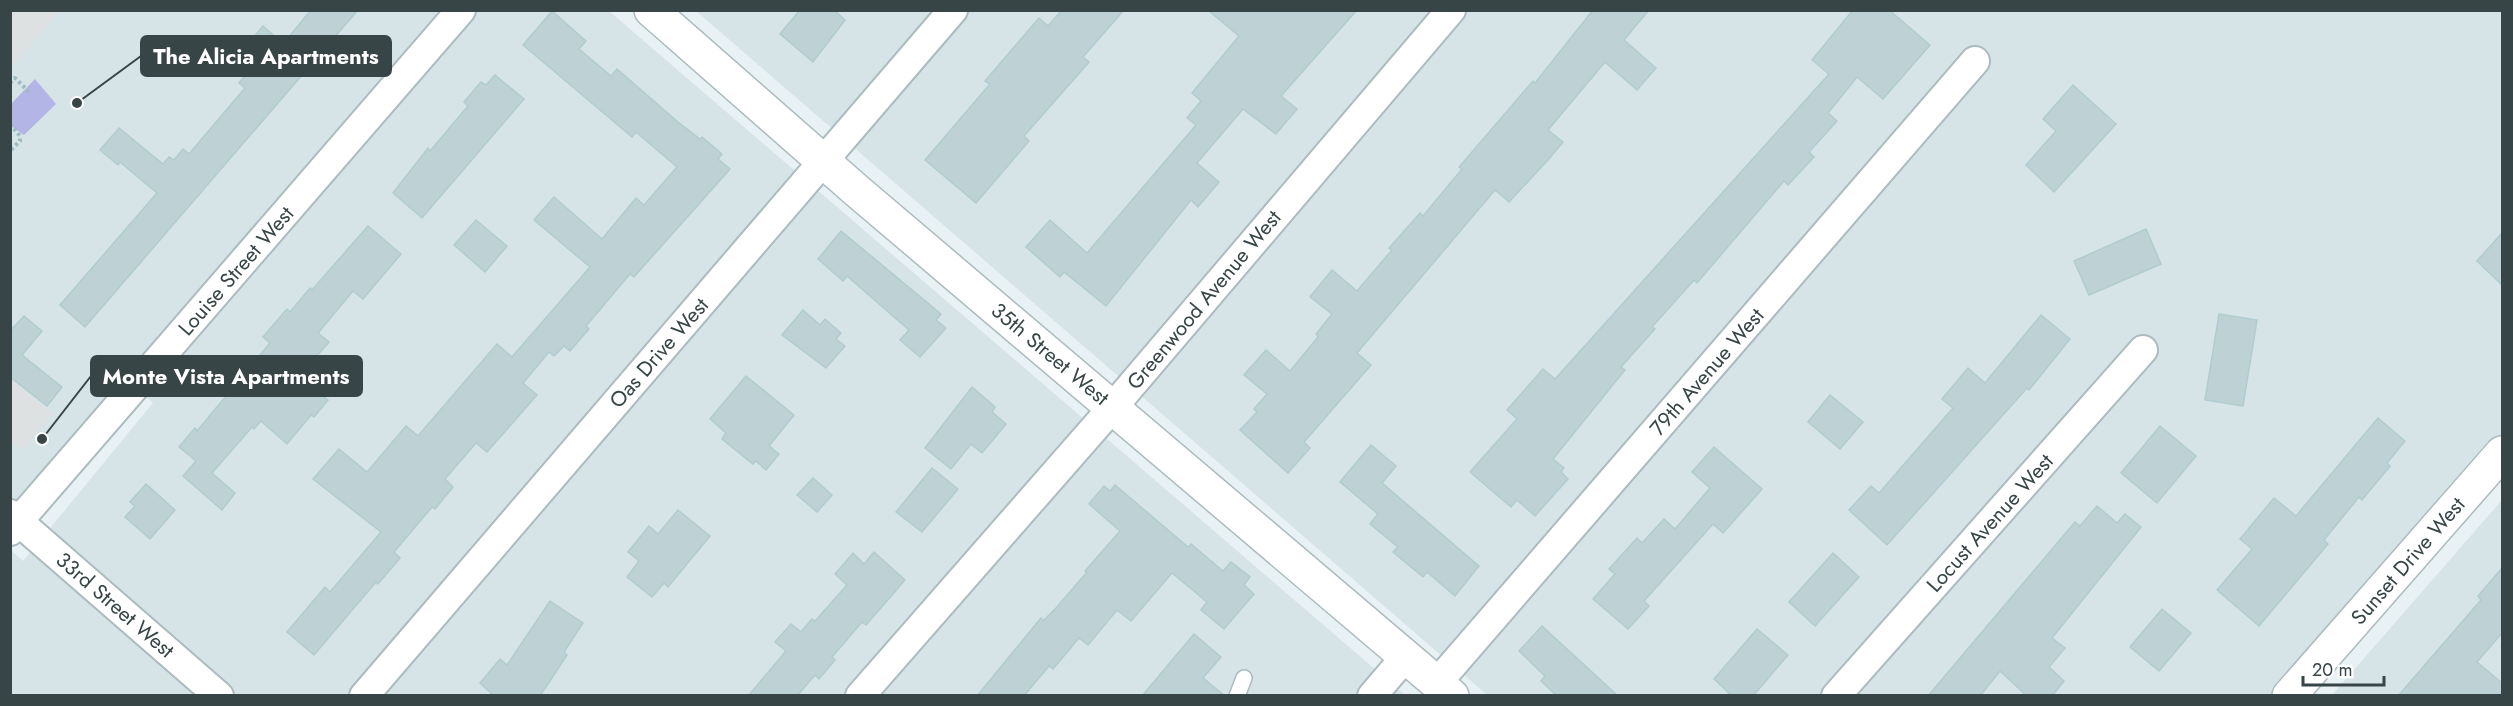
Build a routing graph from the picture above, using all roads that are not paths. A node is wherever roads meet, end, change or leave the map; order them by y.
1 (461, 10) edge
2 (651, 10) edge
3 (953, 10) edge
4 (1451, 10) edge
5 (1976, 61) dead end
6 (825, 160) junction
7 (2143, 350) dead end
8 (1113, 407) junction
9 (2502, 453) edge
10 (13, 522) edge
11 (1406, 656) junction
12 (1244, 678) dead end
13 (1445, 689) edge
14 (219, 696) edge
15 (364, 696) edge
16 (860, 696) edge
17 (1237, 696) edge
18 (1372, 696) edge
19 (1836, 696) edge
20 (2289, 696) edge

1 - 10 street, Louise Street West
2 - 6 street, 35th Street West
3 - 6 street, Oas Drive West
4 - 8 street, Greenwood Avenue West
5 - 13 street, 79th Avenue West
6 - 8 street, 35th Street West
6 - 15 street, Oas Drive West
7 - 19 street, Locust Avenue West
8 - 11 street, 35th Street West
8 - 16 street, Greenwood Avenue West
9 - 20 street, Sunset Drive West
10 - 14 street, 33rd Street West
11 - 13 street, 35th Street West
11 - 18 street
12 - 17 lane

